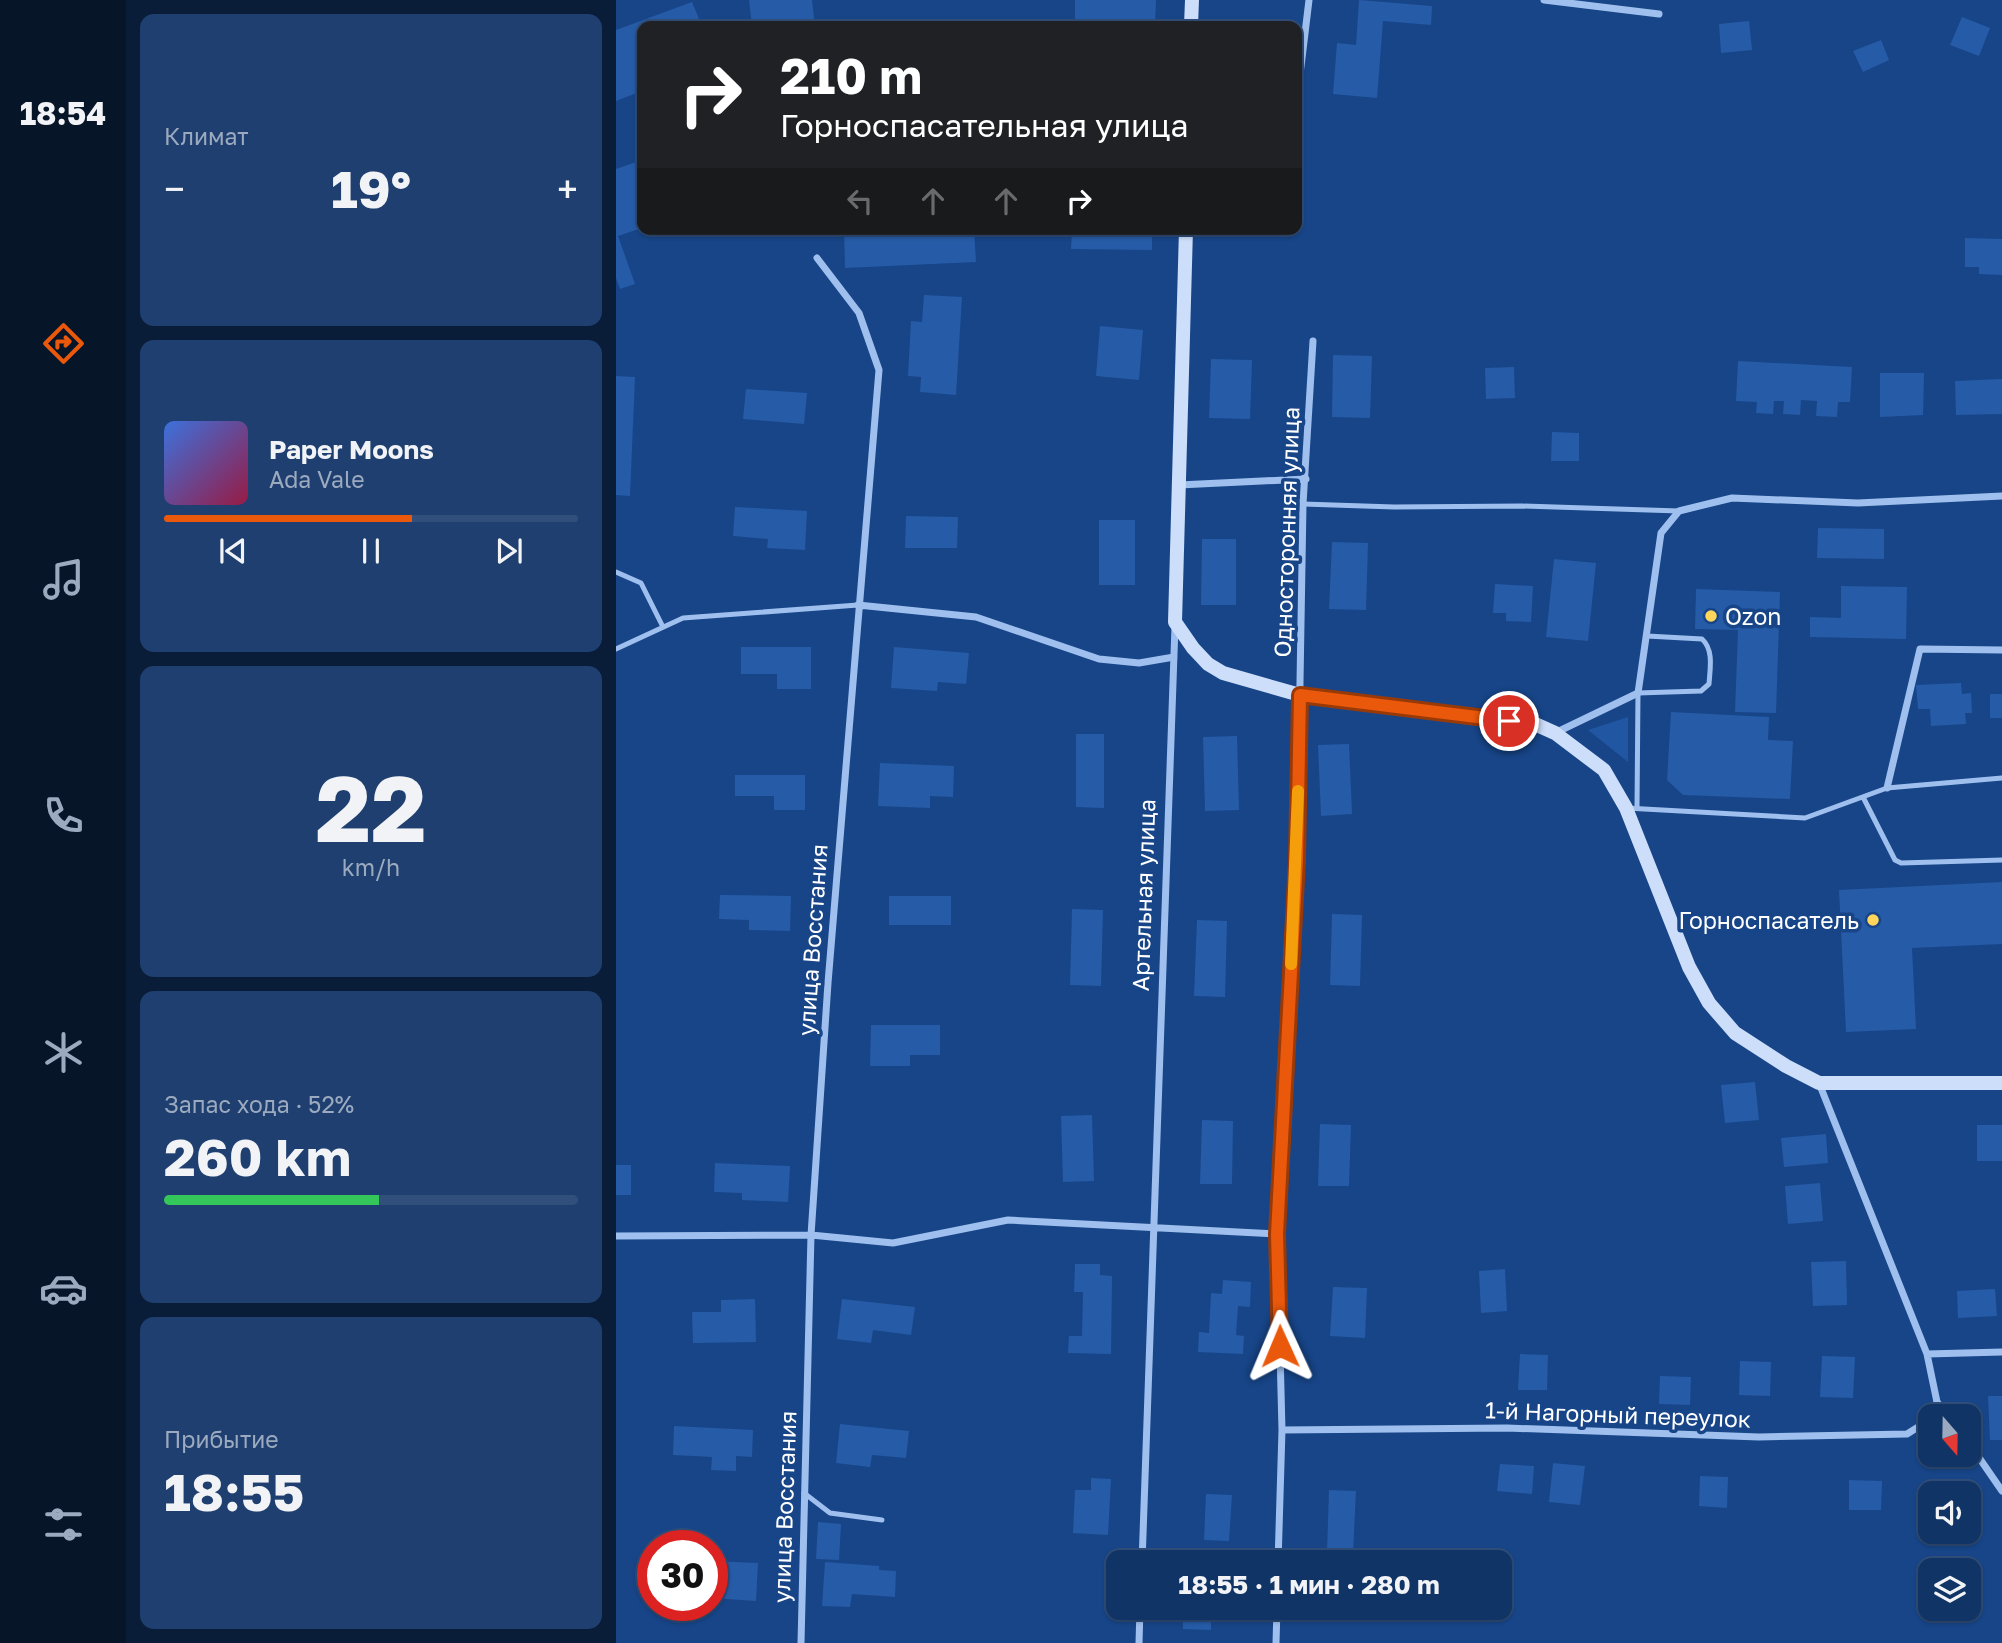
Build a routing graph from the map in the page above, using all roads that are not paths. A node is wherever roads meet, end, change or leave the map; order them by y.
1 (1192, 0) edge
2 (1309, 0) edge
3 (1544, 0) edge
4 (1659, 14) dead end
5 (1191, 21) edge
6 (1302, 58) edge
7 (1186, 235) edge
8 (817, 258) dead end
9 (1313, 341) dead end
10 (1306, 479) junction
11 (1179, 485) junction
12 (2002, 496) edge
13 (1303, 504) junction
14 (1679, 510) junction
15 (616, 572) edge
16 (858, 605) junction
17 (1175, 622) junction
18 (663, 627) junction
19 (1647, 636) junction
20 (616, 649) edge
21 (2002, 650) edge
22 (1174, 657) junction
23 (1638, 693) junction
24 (1300, 695) junction
25 (1555, 733) junction
26 (2002, 778) edge
27 (1887, 788) junction
28 (1863, 797) junction
29 (1632, 808) junction
30 (2002, 860) edge
31 (1819, 1083) junction
32 (2002, 1083) edge
33 (1153, 1229) junction
34 (1277, 1234) junction
35 (811, 1235) junction
36 (616, 1236) edge
37 (2002, 1352) edge
38 (1927, 1354) junction
39 (1937, 1402) joint
40 (1282, 1430) junction
41 (1981, 1460) edge
42 (2002, 1491) edge
43 (804, 1493) junction
44 (882, 1520) dead end
45 (1142, 1550) edge
46 (1278, 1550) edge
47 (1140, 1620) edge
48 (1277, 1620) edge
49 (801, 1643) edge
50 (1139, 1643) edge
51 (1276, 1643) edge

1 - 5 main road
2 - 6 street
3 - 4 street
7 - 11 main road, Артельная улица
8 - 16 street, улица Восстания
9 - 10 street, Односторонняя улица
10 - 11 street
10 - 13 street, Односторонняя улица
11 - 17 main road, Артельная улица
12 - 14 street
13 - 14 lane
13 - 24 street, Односторонняя улица
14 - 19 street
15 - 18 lane
16 - 18 lane
16 - 22 street
16 - 35 street, улица Восстания
17 - 22 street, Артельная улица
17 - 24 main road
18 - 20 lane
19 - 23 street
19 - 23 lane
21 - 27 street
22 - 33 street, Артельная улица
23 - 25 street
23 - 29 lane
24 - 25 main road
24 - 34 street, Односторонняя улица
25 - 29 main road
26 - 27 lane
27 - 28 lane
28 - 29 lane
28 - 30 lane
29 - 31 main road
31 - 32 main road
31 - 38 street
33 - 34 street
33 - 35 street
33 - 45 street, Артельная улица
34 - 40 street, Односторонняя улица
35 - 36 street
35 - 43 street, улица Восстания
37 - 38 street
38 - 39 street
39 - 40 street, 1-й Нагорный переулок
40 - 46 street, Односторонняя улица
41 - 42 street
43 - 44 lane
43 - 49 street, улица Восстания
47 - 50 street
48 - 51 street

